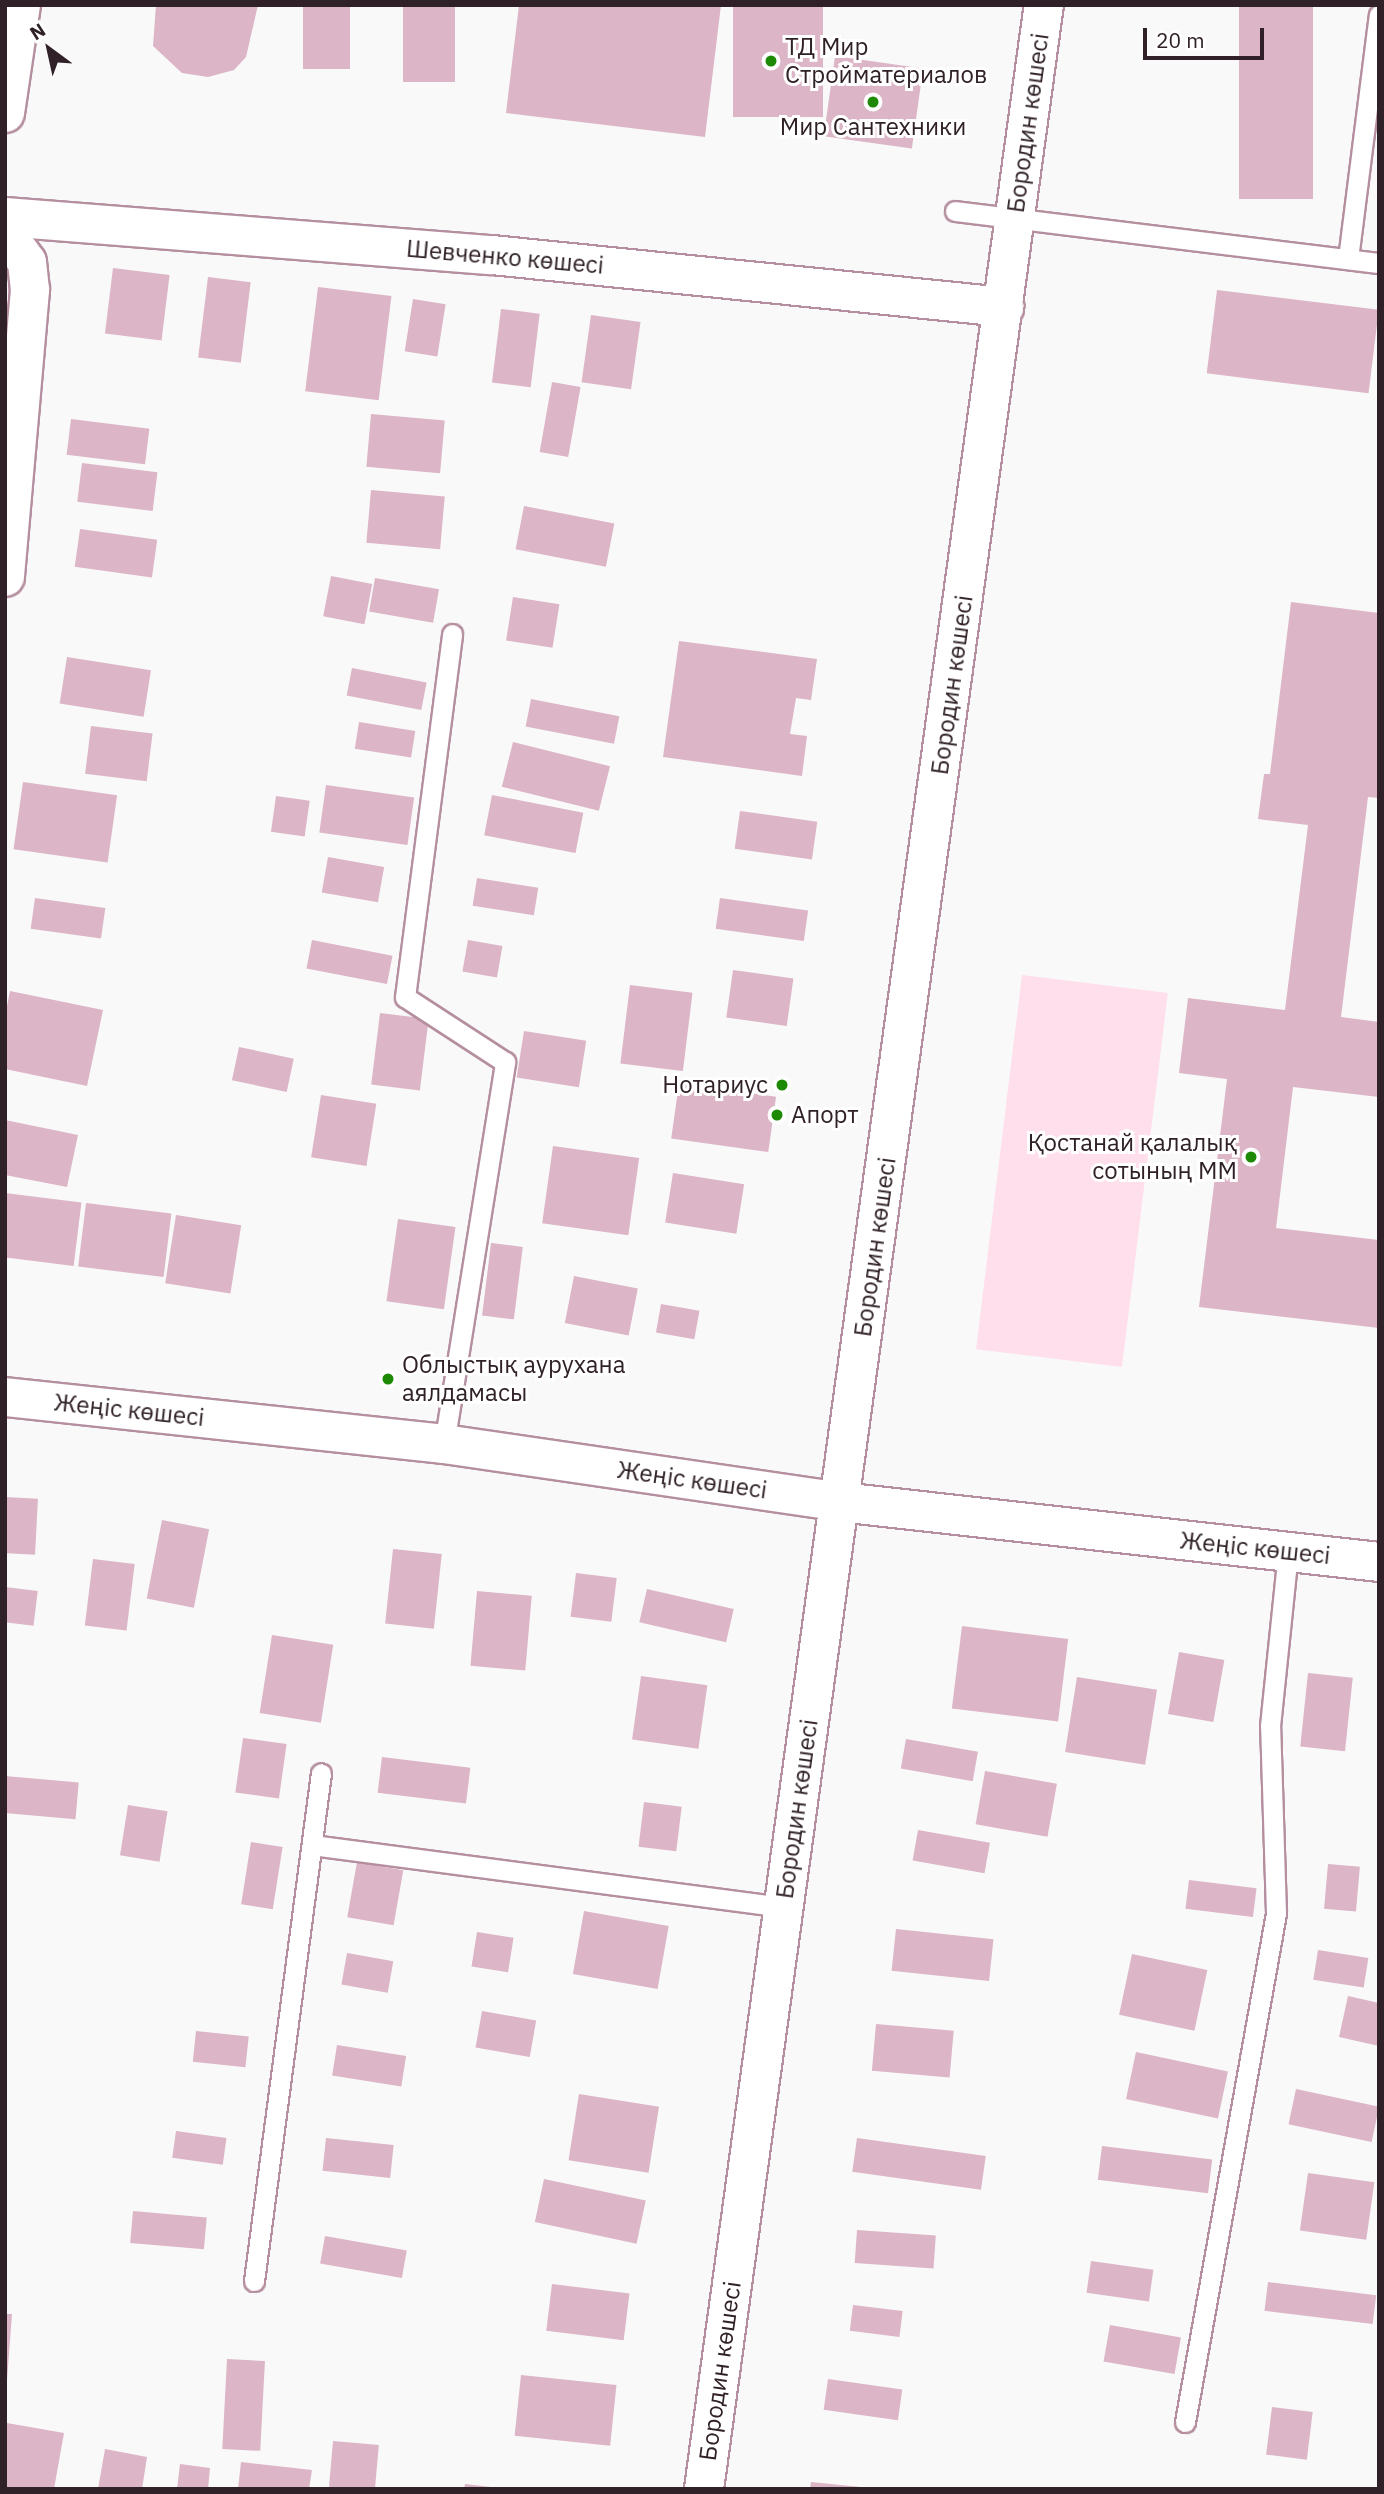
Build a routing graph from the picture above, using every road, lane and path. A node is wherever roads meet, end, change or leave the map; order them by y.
1 (21, 5) edge
2 (1044, 5) edge
3 (1379, 15) edge
4 (7, 98) edge
5 (955, 211) dead end
6 (5, 217) edge
7 (1015, 217) junction
8 (5, 232) edge
9 (1348, 259) junction
10 (1379, 263) edge
11 (1004, 307) junction
12 (5, 577) edge
13 (452, 634) dead end
14 (5, 1397) edge
15 (444, 1444) junction
16 (840, 1502) junction
17 (1288, 1552) junction
18 (1379, 1562) edge
19 (321, 1773) dead end
20 (312, 1845) junction
21 (784, 1907) junction
22 (254, 2281) dead end
23 (1185, 2421) dead end
24 (704, 2489) edge

1 - 4 street
2 - 7 street, Бородин көшесі
3 - 9 lane
5 - 7 lane
6 - 11 street, Шевченко көшесі
7 - 9 lane
7 - 11 street, Бородин көшесі
8 - 12 street
9 - 10 lane
11 - 16 street, Бородин көшесі
13 - 15 lane
14 - 15 street, Жеңіс көшесі
15 - 16 street, Жеңіс көшесі
16 - 17 street, Жеңіс көшесі
16 - 21 street, Бородин көшесі
17 - 18 street, Жеңіс көшесі
17 - 23 lane
19 - 20 lane
20 - 21 lane
20 - 22 lane
21 - 24 street, Бородин көшесі

